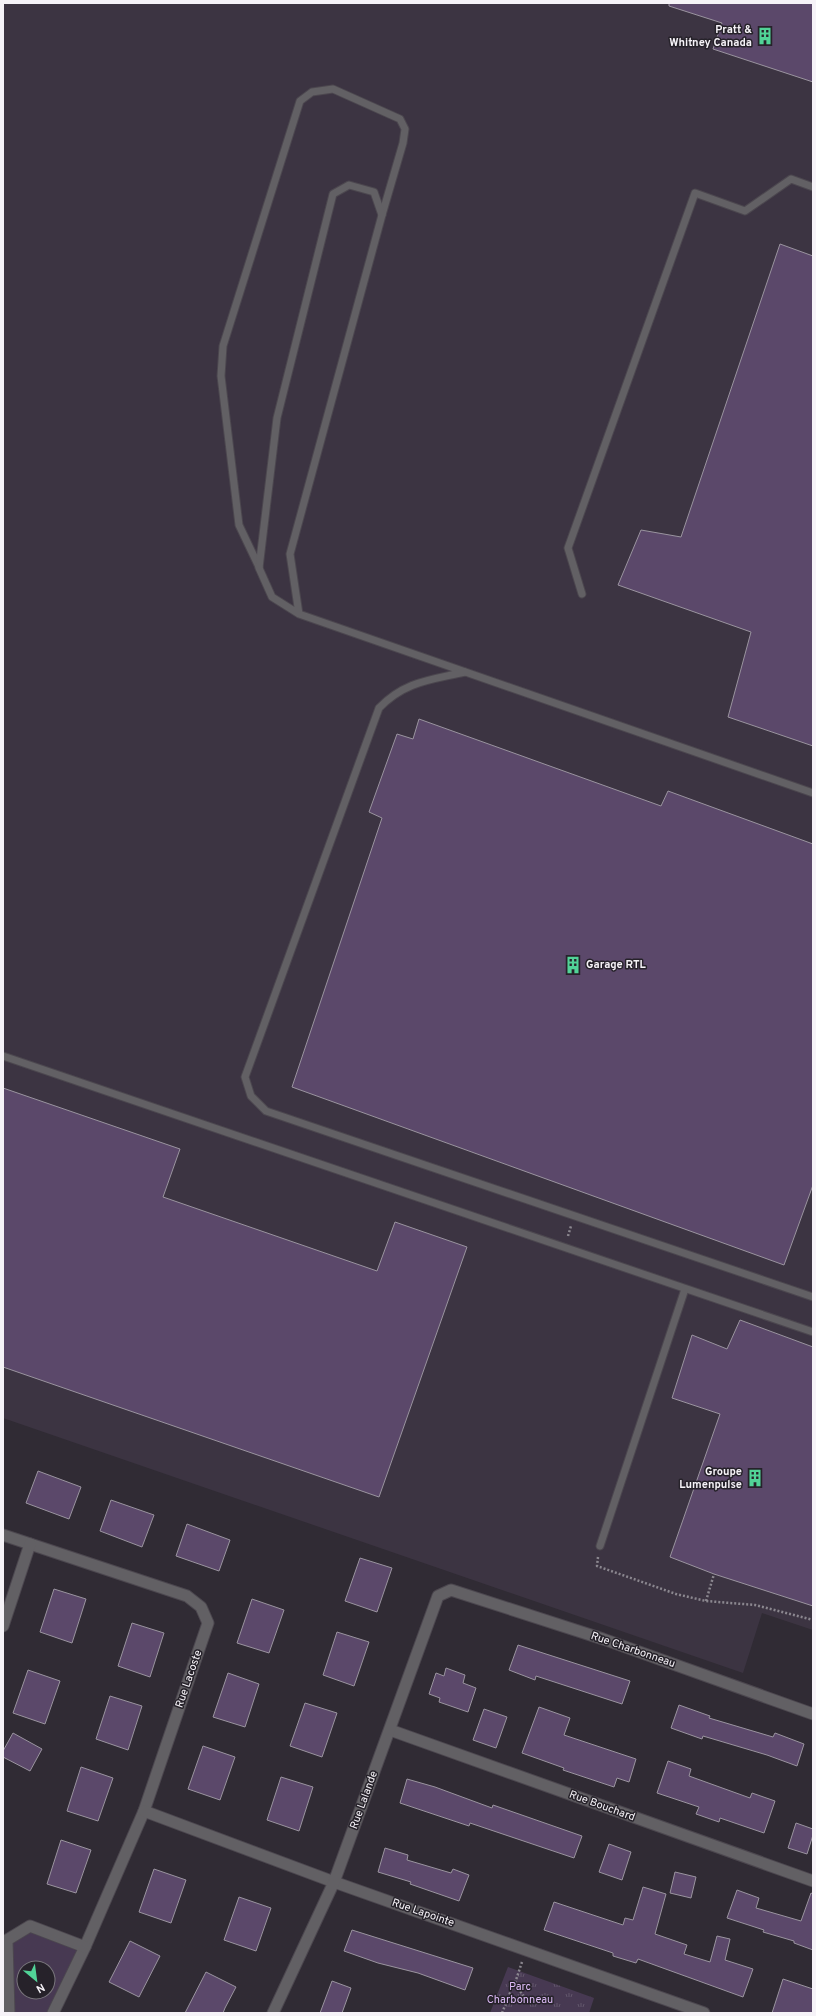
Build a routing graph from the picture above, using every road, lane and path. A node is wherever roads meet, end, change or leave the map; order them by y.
1 (813, 187) edge
2 (382, 215) junction
3 (259, 568) junction
4 (582, 594) dead end
5 (299, 614) junction
6 (466, 672) junction
7 (813, 793) edge
8 (3, 1056) edge
9 (574, 1216) junction
10 (564, 1248) junction
11 (685, 1289) junction
12 (813, 1297) edge
13 (813, 1332) edge
14 (3, 1535) edge
15 (30, 1544) junction
16 (600, 1546) joint
17 (714, 1574) dead end
18 (451, 1590) joint
19 (706, 1601) junction
20 (813, 1620) edge
21 (3, 1626) edge
22 (813, 1714) edge
23 (390, 1730) junction
24 (144, 1810) junction
25 (813, 1881) edge
26 (334, 1882) junction
27 (85, 1947) junction
28 (526, 1949) junction
29 (515, 1983) junction
30 (526, 2000) dead end
31 (10, 2013) edge
32 (53, 2013) edge
33 (273, 2013) edge
34 (502, 2013) edge
35 (704, 2013) edge

1 - 4 lane
2 - 3 lane
2 - 3 lane
2 - 5 lane
3 - 5 lane
5 - 6 lane
6 - 7 lane
6 - 9 lane
8 - 10 lane
9 - 10 path
9 - 12 lane
10 - 11 lane
11 - 13 lane
11 - 16 lane
14 - 15 street, Rue Lacoste
15 - 21 street
15 - 24 street, Rue Lacoste
16 - 19 path
17 - 19 path
18 - 22 street, Rue Charbonneau
18 - 23 street, Rue Lalande
19 - 20 path
23 - 25 street, Rue Bouchard
23 - 26 street, Rue Lalande
24 - 26 street, Rue Lapointe
24 - 27 street, Rue Lacoste
26 - 28 street, Rue Lapointe
26 - 33 street, Rue Lalande
27 - 31 street
27 - 32 street, Rue Lacoste
28 - 29 path
28 - 35 street, Rue Lapointe
29 - 30 path
29 - 34 path

